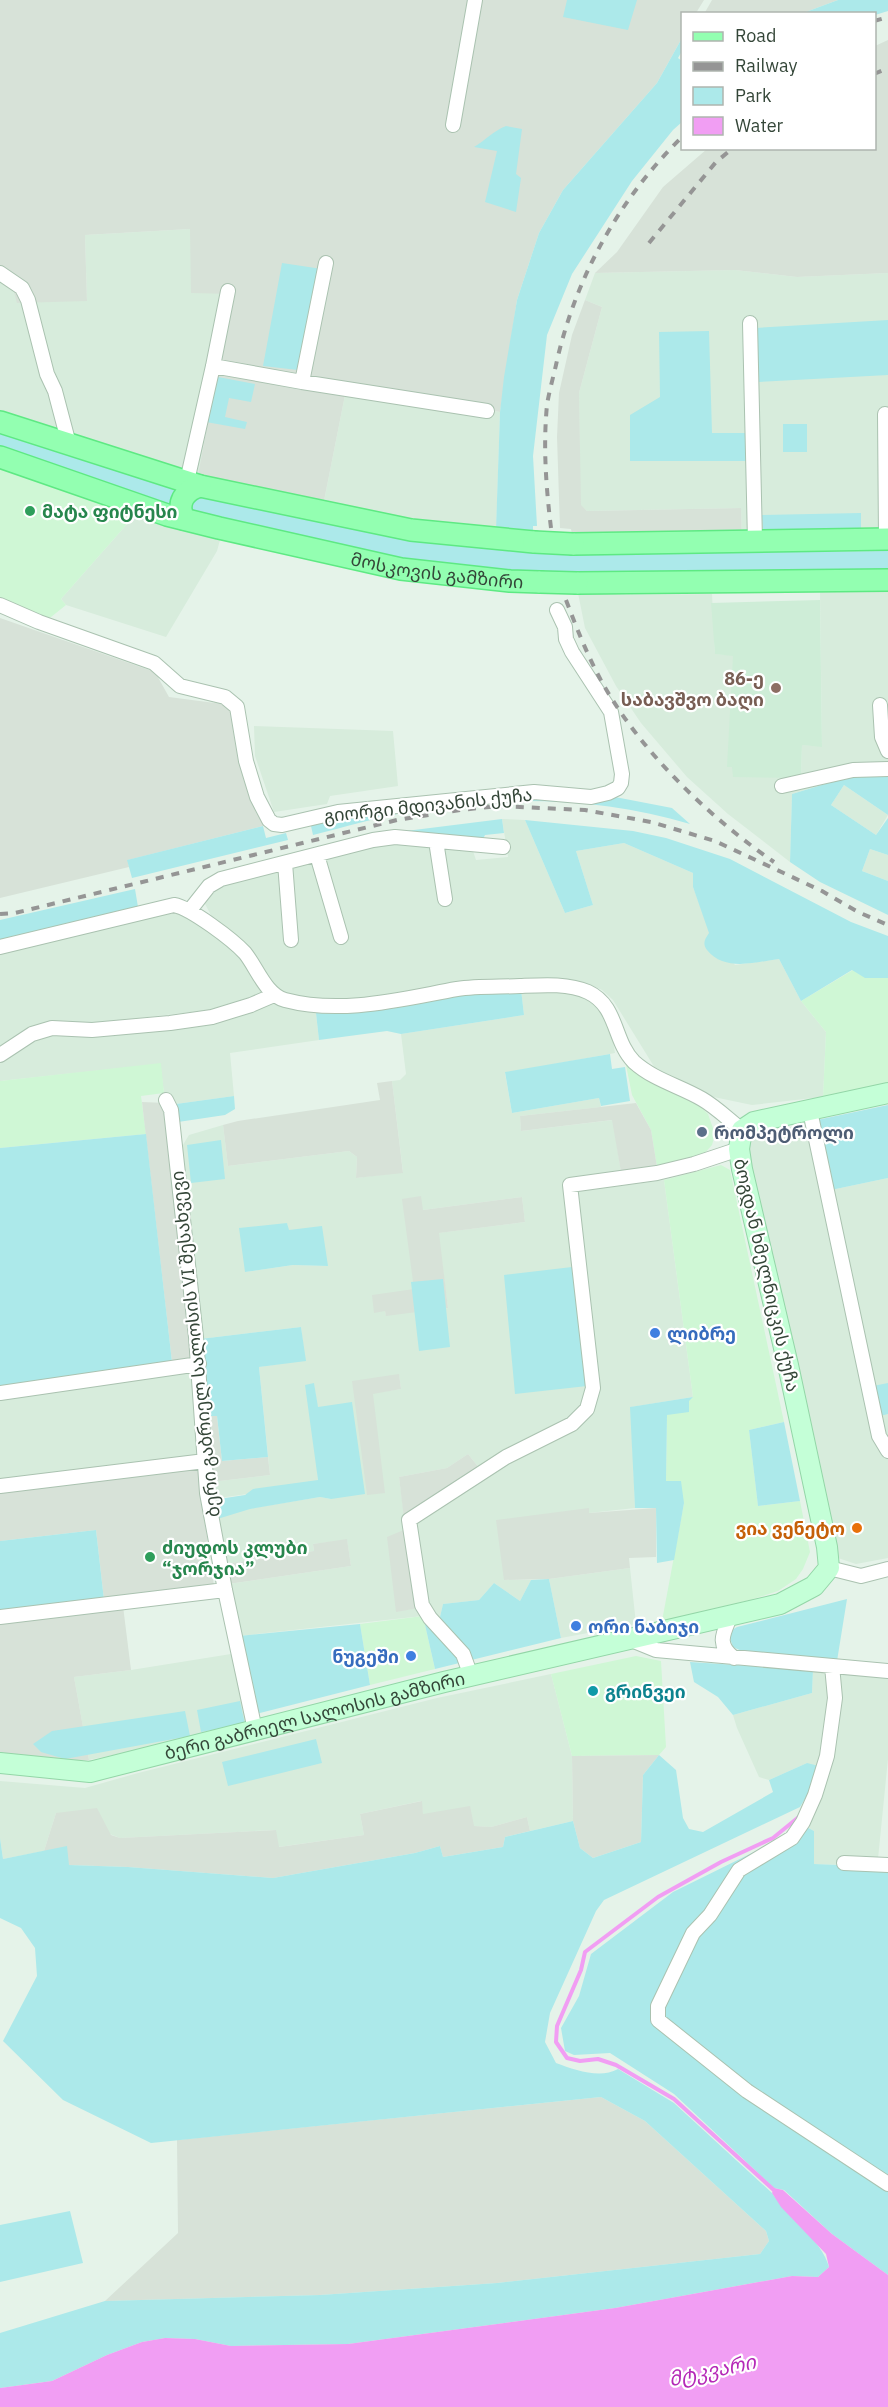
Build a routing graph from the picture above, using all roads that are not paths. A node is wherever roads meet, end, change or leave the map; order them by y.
1 (475, 0) edge
2 (453, 125) dead end
3 (326, 263) dead end
4 (0, 273) edge
5 (228, 291) dead end
6 (750, 323) dead end
7 (213, 366) junction
8 (302, 382) junction
9 (487, 411) dead end
10 (885, 414) dead end
11 (0, 422) edge
12 (69, 444) junction
13 (0, 457) edge
14 (193, 483) junction
15 (184, 519) junction
16 (887, 539) edge
17 (755, 542) junction
18 (888, 580) edge
19 (0, 605) edge
20 (557, 610) dead end
21 (880, 705) dead end
22 (888, 750) edge
23 (888, 769) edge
24 (782, 786) dead end
25 (436, 841) junction
26 (503, 847) dead end
27 (317, 855) junction
28 (285, 863) junction
29 (445, 899) dead end
30 (190, 910) junction
31 (341, 937) dead end
32 (291, 940) dead end
33 (0, 947) edge
34 (274, 995) junction
35 (0, 1055) edge
36 (888, 1093) edge
37 (166, 1100) dead end
38 (810, 1111) junction
39 (740, 1139) junction
40 (199, 1364) junction
41 (0, 1393) edge
42 (888, 1451) edge
43 (205, 1461) junction
44 (0, 1486) edge
45 (829, 1568) junction
46 (888, 1569) edge
47 (225, 1590) junction
48 (731, 1615) junction
49 (0, 1617) edge
50 (629, 1639) junction
51 (734, 1658) junction
52 (832, 1666) junction
53 (888, 1671) edge
54 (471, 1676) junction
55 (255, 1730) junction
56 (0, 1763) edge
57 (844, 1863) dead end
58 (888, 1865) edge
59 (888, 2184) edge

1 - 2 street
3 - 8 street
4 - 12 street
5 - 7 street
6 - 17 street
7 - 8 street
7 - 14 street
8 - 9 street
10 - 16 street
11 - 12 main road, მოსკოვის გამზირი
12 - 14 main road, მოსკოვის გამზირი
13 - 15 main road, მოსკოვის გამზირი
14 - 15 main road
14 - 17 main road, მოსკოვის გამზირი, bridge
15 - 18 main road, მოსკოვის გამზირი, bridge
16 - 17 main road, მოსკოვის გამზირი
19 - 20 street, გიორგი მდივანის ქუჩა
21 - 22 street
23 - 24 street
25 - 26 street
25 - 27 street
25 - 29 street
27 - 28 street
27 - 31 street
28 - 30 street
28 - 32 street
30 - 33 street
30 - 34 street
34 - 35 street
34 - 39 street
36 - 38 main road
37 - 40 street, ბერი გაბრიელ სალოსის VI შესახვევი
38 - 39 main road
38 - 42 street
39 - 45 main road, ბოგდან ხმელნიცკის ქუჩა
39 - 54 street
40 - 41 street
40 - 43 street, ბერი გაბრიელ სალოსის VI შესახვევი
43 - 44 street
43 - 47 street, ბერი გაბრიელ სალოსის VI შესახვევი
45 - 46 street
45 - 48 main road, ბერი გაბრიელ სალოსის გამზირი
47 - 49 street
47 - 55 street, ბერი გაბრიელ სალოსის VI შესახვევი
48 - 50 main road, ბერი გაბრიელ სალოსის გამზირი
48 - 51 street
50 - 51 street
50 - 54 main road, ბერი გაბრიელ სალოსის გამზირი
51 - 52 street
52 - 53 street
52 - 59 street
54 - 55 main road, ბერი გაბრიელ სალოსის გამზირი
55 - 56 main road, ბერი გაბრიელ სალოსის გამზირი
57 - 58 street

